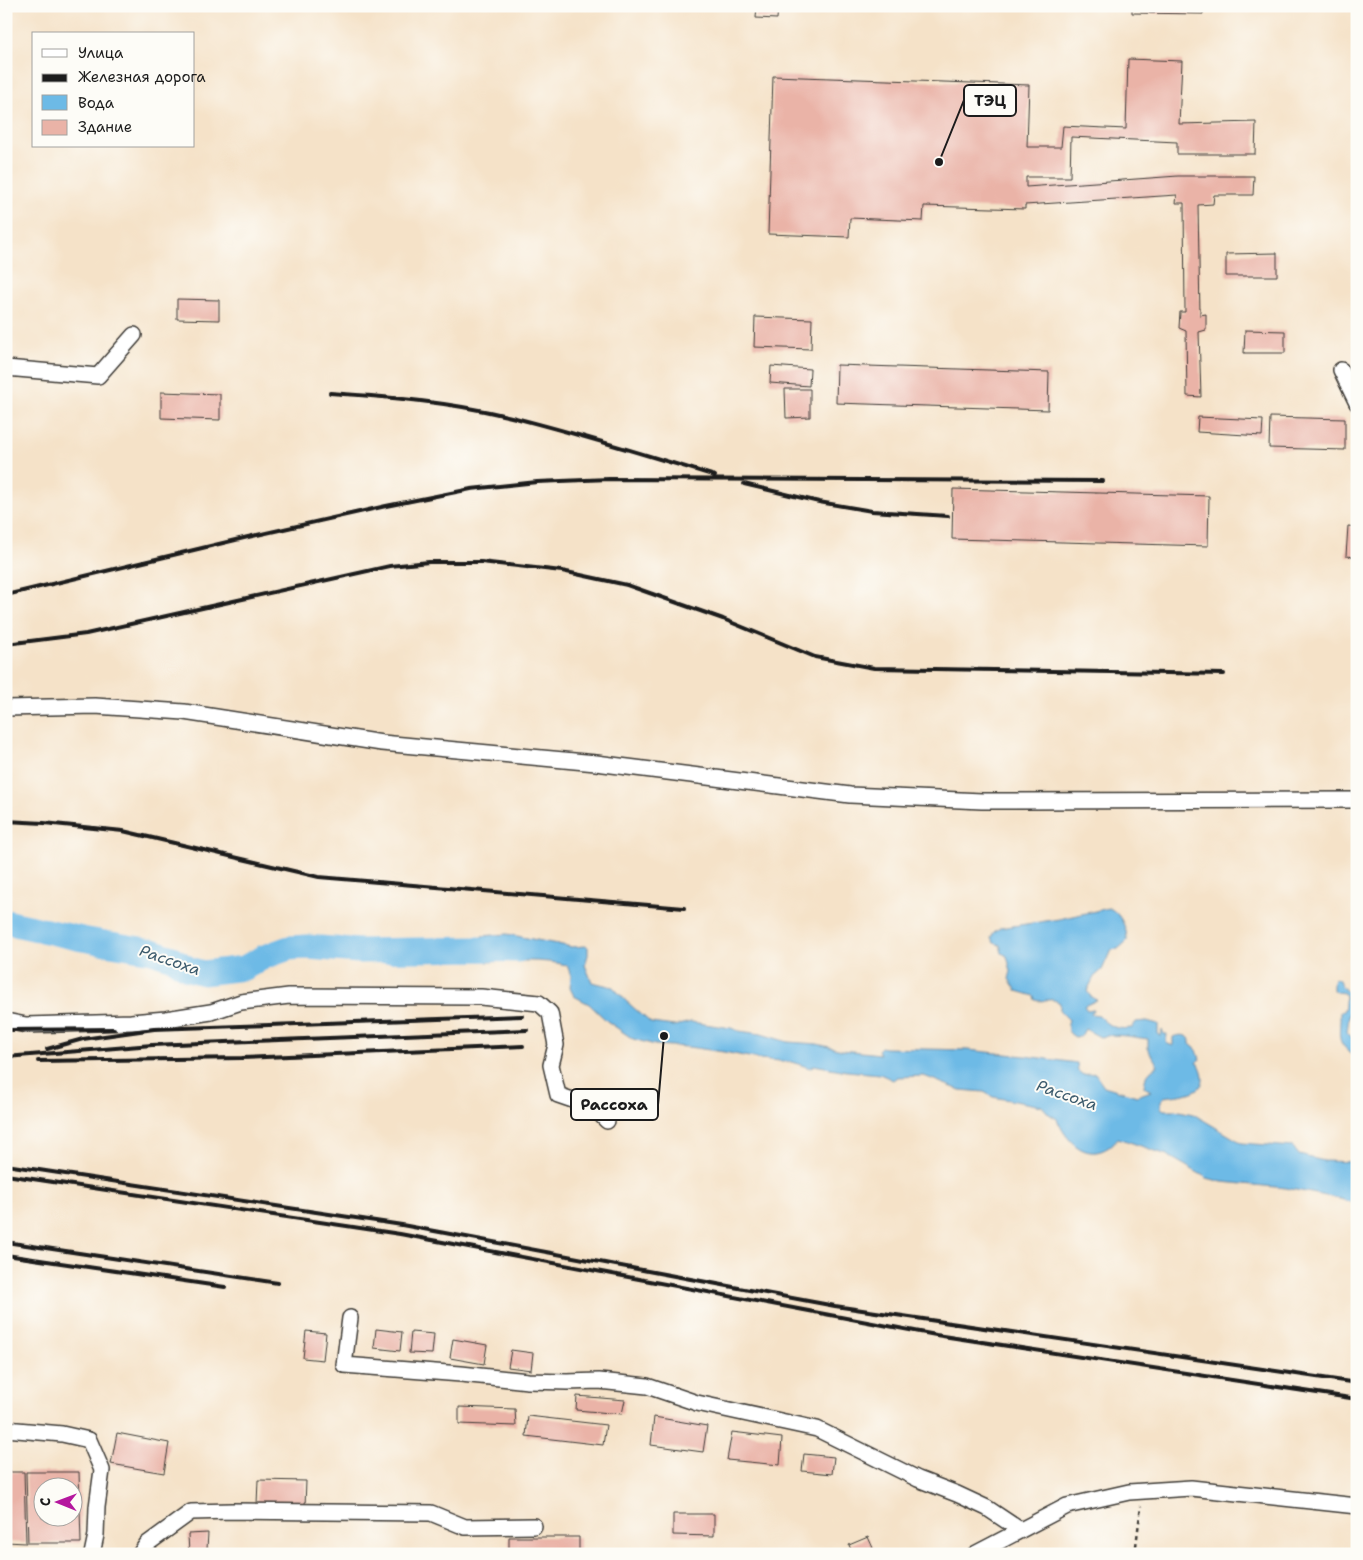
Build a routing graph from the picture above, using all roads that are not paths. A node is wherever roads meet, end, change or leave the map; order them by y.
1 (134, 335) dead end
2 (6, 368) edge
3 (1341, 370) dead end
4 (1357, 403) edge
5 (6, 708) edge
6 (1357, 800) edge
7 (6, 1021) edge
8 (607, 1121) dead end
9 (350, 1318) dead end
10 (6, 1429) edge
11 (1357, 1506) edge
12 (534, 1526) dead end
13 (1020, 1530) junction
14 (92, 1554) edge
15 (140, 1554) edge
16 (976, 1554) edge

1 - 2 street
3 - 4 street
5 - 6 street
7 - 8 street
9 - 13 street
10 - 14 street
11 - 13 street
12 - 15 street
13 - 16 street

